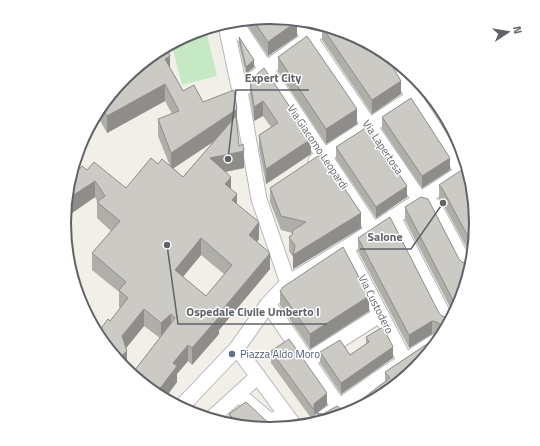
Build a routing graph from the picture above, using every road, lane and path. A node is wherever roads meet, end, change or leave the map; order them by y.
1 (238, 27) edge
2 (301, 27) edge
3 (227, 29) edge
4 (319, 30) edge
5 (308, 38) junction
6 (266, 69) junction
7 (401, 73) edge
8 (240, 91) junction
9 (419, 94) edge
10 (369, 126) junction
11 (324, 156) junction
12 (460, 166) edge
13 (304, 169) edge
14 (463, 175) edge
15 (272, 190) edge
16 (259, 199) junction
17 (420, 200) junction
18 (393, 217) junction
19 (373, 230) junction
20 (346, 248) junction
21 (465, 264) edge
22 (288, 283) junction
23 (268, 304) junction
24 (381, 314) junction
25 (445, 318) edge
26 (237, 348) junction
27 (421, 353) edge
28 (308, 361) junction
29 (401, 369) edge
30 (258, 376) junction
31 (379, 386) edge
32 (238, 394) junction
33 (185, 403) edge
34 (350, 405) edge
35 (340, 409) edge
36 (216, 414) edge
37 (289, 420) edge

1 - 6 street, Via Giacomo Leopardi
2 - 5 street, Via Lapertosa
3 - 8 street
4 - 5 street
5 - 6 street
5 - 10 street, Via Lapertosa
6 - 8 street
6 - 11 street, Via Giacomo Leopardi
7 - 9 street
8 - 16 street
9 - 10 street
9 - 12 street
10 - 11 street
10 - 17 street, Via Lapertosa
11 - 13 street
11 - 19 street, Via Giacomo Leopardi
14 - 17 street
15 - 16 street
16 - 22 street
17 - 18 street
17 - 21 street, Via Lapertosa
18 - 19 street
18 - 25 street
19 - 20 street
20 - 22 street
20 - 24 street, Via Custodero
22 - 23 street
23 - 26 street
23 - 28 street
24 - 28 street
24 - 29 street, Via Custodero
26 - 30 street
26 - 33 street
27 - 29 street
28 - 35 street
29 - 31 street
30 - 32 street
30 - 37 street
31 - 34 street
32 - 36 street
32 - 37 street

